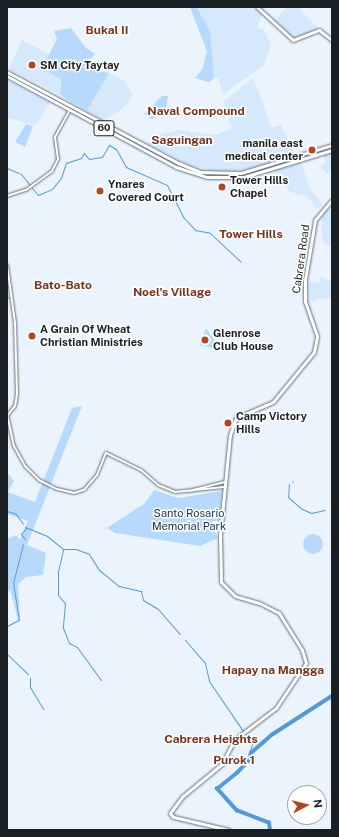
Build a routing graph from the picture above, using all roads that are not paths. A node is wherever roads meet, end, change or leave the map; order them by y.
1 (257, 7) edge
2 (332, 40) edge
3 (7, 72) edge
4 (7, 76) edge
5 (70, 108) junction
6 (332, 145) edge
7 (327, 149) junction
8 (332, 150) edge
9 (7, 196) edge
10 (332, 200) edge
11 (7, 265) edge
12 (7, 416) edge
13 (225, 482) junction
14 (213, 484) junction
15 (224, 487) junction
16 (214, 488) junction
17 (189, 491) junction
18 (229, 830) edge

1 - 2 main road
3 - 5 main road, 60
4 - 5 main road, 60
5 - 7 main road, 60
5 - 9 street
6 - 7 main road, 60
7 - 8 main road, 60
10 - 13 main road, Cabrera Road
11 - 12 street
12 - 17 street
13 - 14 street
13 - 15 main road, Cabrera Road
14 - 16 street
14 - 17 street
15 - 16 street
15 - 18 main road, Cabrera Road
16 - 17 street

